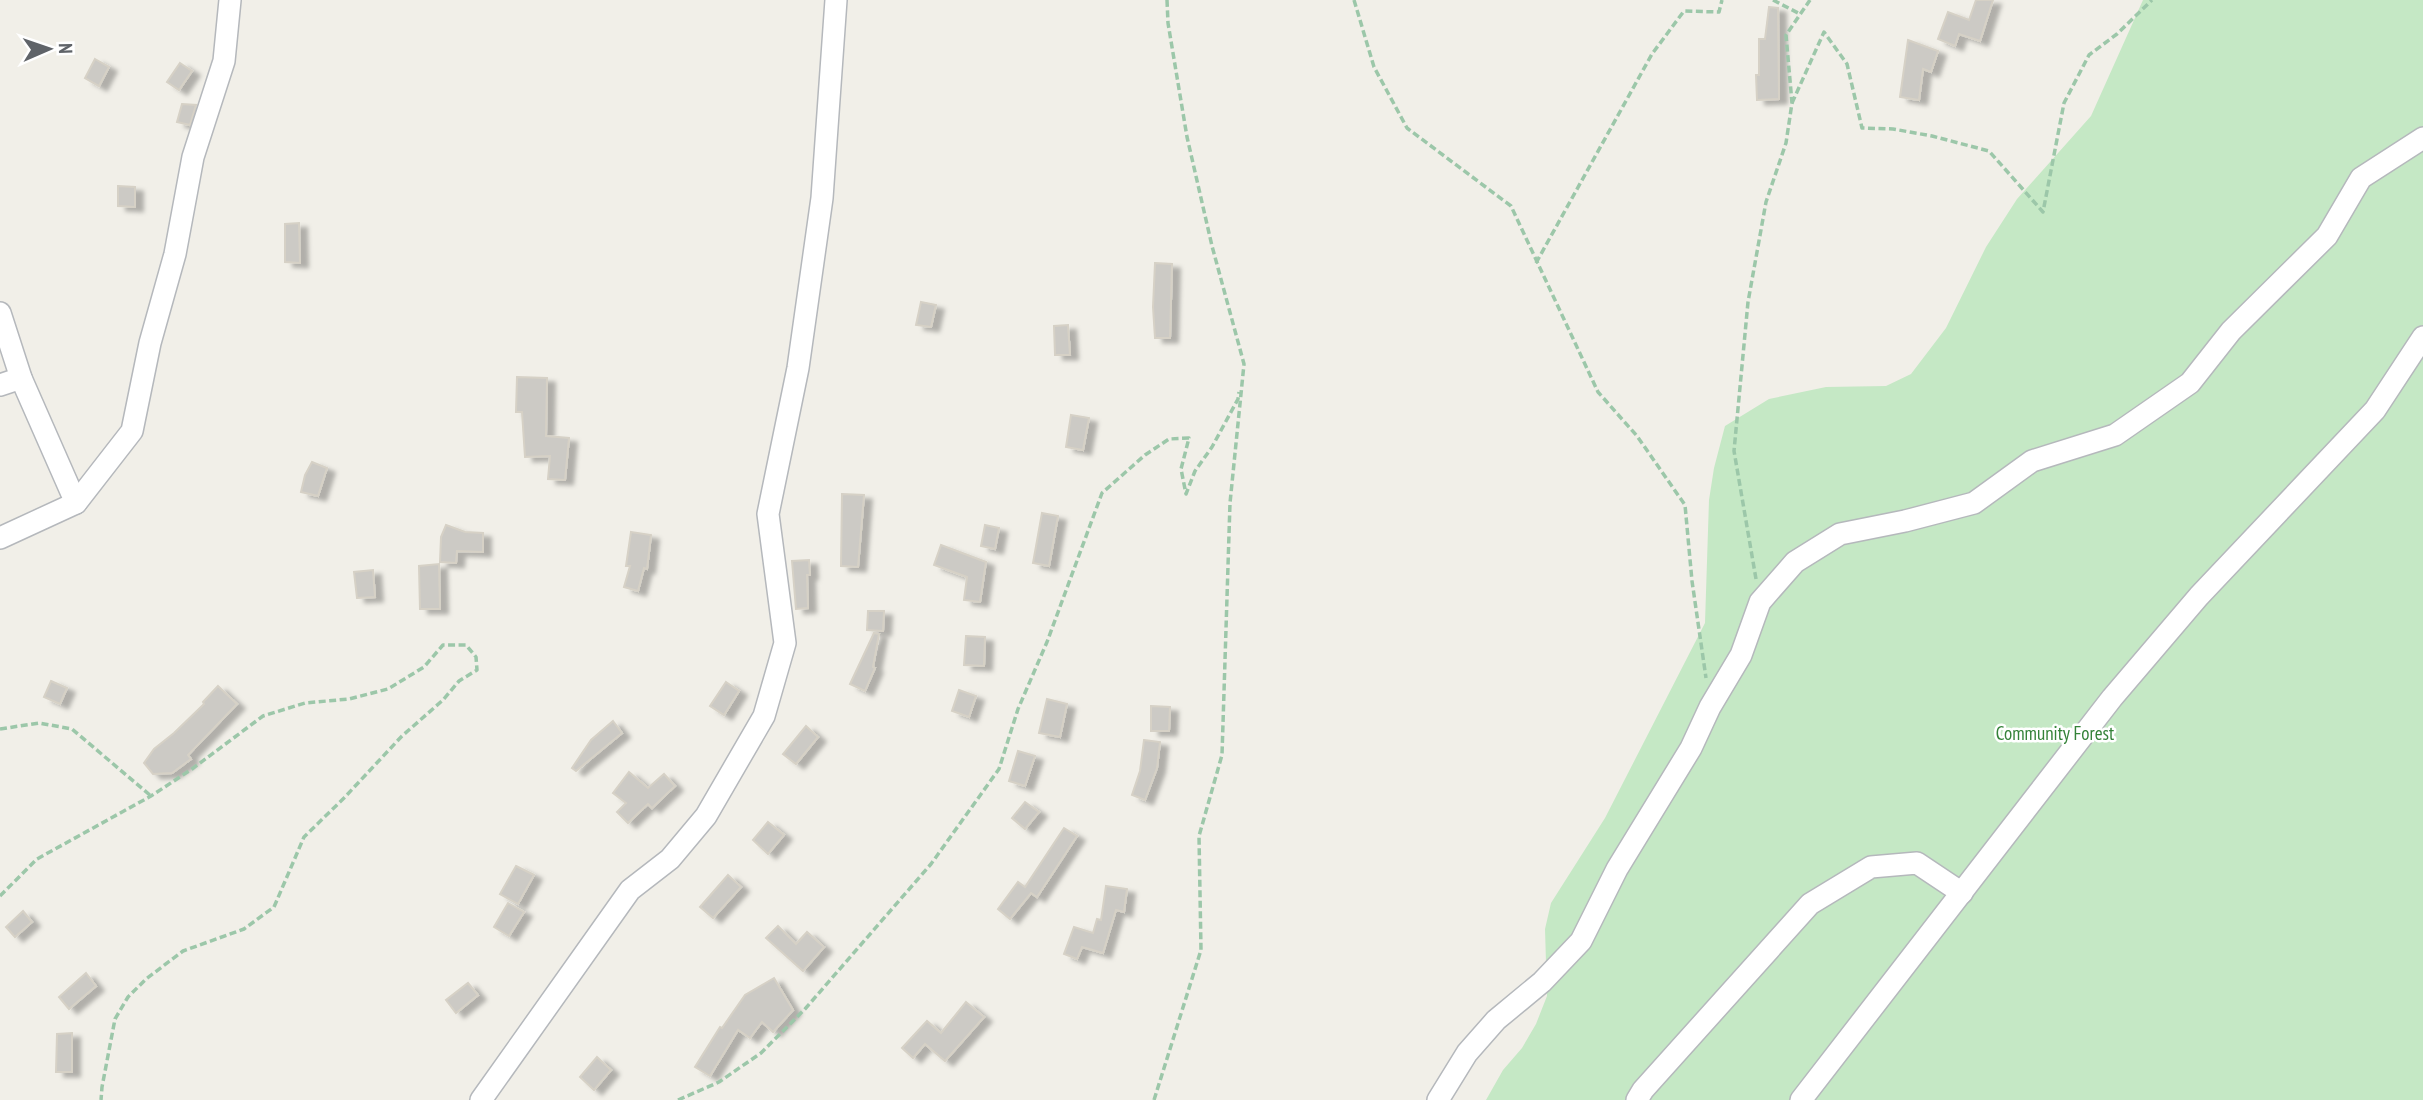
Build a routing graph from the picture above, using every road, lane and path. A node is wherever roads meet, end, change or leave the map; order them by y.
1 (230, 0) edge
2 (836, 0) edge
3 (1167, 0) edge
4 (1354, 0) edge
5 (1722, 0) edge
6 (1773, 0) edge
7 (1810, 0) edge
8 (2152, 0) edge
9 (1801, 14) junction
10 (1792, 103) junction
11 (2423, 138) edge
12 (1536, 263) junction
13 (0, 313) edge
14 (2423, 337) edge
15 (1244, 364) junction
16 (21, 378) junction
17 (0, 385) edge
18 (76, 503) junction
19 (0, 538) edge
20 (1760, 602) junction
21 (1710, 707) junction
22 (0, 729) edge
23 (151, 796) junction
24 (1962, 893) junction
25 (0, 896) edge
26 (101, 1100) edge
27 (481, 1100) edge
28 (678, 1100) edge
29 (1154, 1100) edge
30 (1438, 1100) edge
31 (1637, 1100) edge
32 (1801, 1100) edge

1 - 18 street
2 - 27 street
3 - 15 path
4 - 12 path
5 - 12 path
6 - 9 path
7 - 9 path
8 - 10 path
9 - 10 path
10 - 20 path
11 - 20 street
12 - 21 path
13 - 16 street
14 - 24 street
15 - 28 path
15 - 29 path
16 - 17 street
16 - 18 street
18 - 19 street
20 - 21 street
21 - 30 street
22 - 23 path
23 - 25 path
23 - 26 path
24 - 31 street
24 - 32 street

